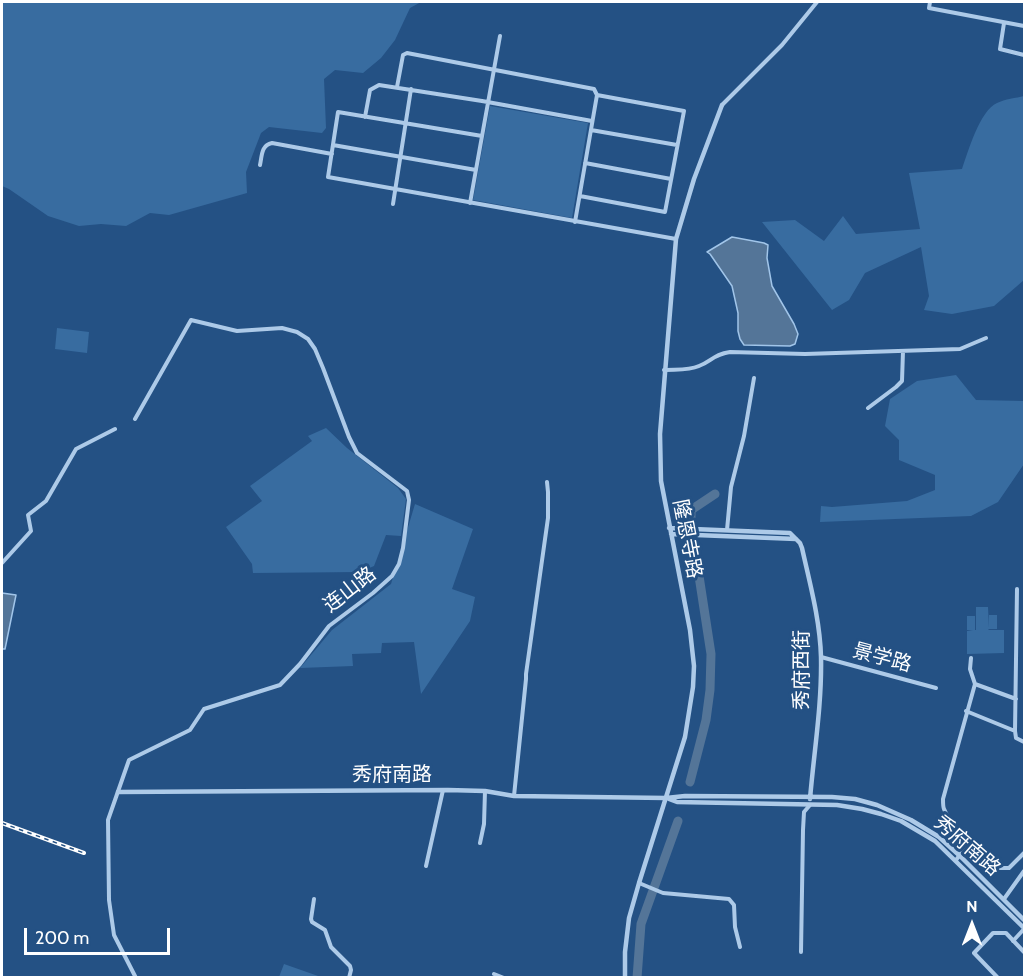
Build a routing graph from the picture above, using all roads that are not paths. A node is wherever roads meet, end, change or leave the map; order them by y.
1 (817, 2) edge
2 (930, 2) edge
3 (1004, 22) junction
4 (1024, 26) edge
5 (500, 36) dead end
6 (1024, 55) edge
7 (494, 69) junction
8 (397, 87) junction
9 (411, 89) junction
10 (597, 95) junction
11 (488, 102) junction
12 (722, 105) joint
13 (365, 117) junction
14 (592, 121) junction
15 (406, 124) junction
16 (591, 130) junction
17 (482, 136) junction
18 (677, 144) junction
19 (333, 145) junction
20 (332, 154) junction
21 (400, 157) junction
22 (585, 163) junction
23 (260, 165) dead end
24 (476, 170) junction
25 (671, 178) junction
26 (395, 189) junction
27 (580, 196) junction
28 (470, 203) junction
29 (393, 204) dead end
30 (575, 222) junction
31 (676, 239) junction
32 (986, 338) dead end
33 (903, 351) junction
34 (664, 370) junction
35 (754, 378) dead end
36 (868, 408) dead end
37 (135, 419) dead end
38 (115, 429) dead end
39 (547, 482) dead end
40 (727, 530) junction
41 (670, 531) junction
42 (796, 538) junction
43 (2, 563) edge
44 (1017, 590) dead end
45 (821, 657) junction
46 (971, 658) dead end
47 (975, 684) junction
48 (936, 688) dead end
49 (1016, 699) junction
50 (966, 711) junction
51 (1016, 731) junction
52 (1024, 742) edge
53 (443, 790) junction
54 (485, 791) junction
55 (118, 792) junction
56 (514, 796) junction
57 (810, 797) junction
58 (666, 798) junction
59 (810, 805) junction
60 (970, 842) junction
61 (480, 843) dead end
62 (1024, 853) edge
63 (960, 856) junction
64 (956, 860) junction
65 (426, 866) dead end
66 (1024, 871) edge
67 (641, 884) junction
68 (314, 899) dead end
69 (1004, 899) junction
70 (1024, 920) edge
71 (1024, 928) edge
72 (1013, 941) junction
73 (740, 947) dead end
74 (801, 952) dead end
75 (1024, 952) edge
76 (494, 974) dead end
77 (136, 978) edge
78 (349, 978) edge
79 (504, 978) edge
80 (625, 978) edge
81 (998, 978) edge

1 - 12 street
2 - 3 street
3 - 4 street
3 - 6 street
5 - 7 street
7 - 8 street
7 - 10 street
7 - 11 street
8 - 9 street
8 - 13 street
9 - 11 street
9 - 15 street
10 - 14 street
10 - 18 street
11 - 14 street
11 - 17 street
12 - 31 street, 隆恩寺路
13 - 15 street
13 - 19 street
14 - 16 street
15 - 17 street
15 - 21 street
16 - 18 street
16 - 22 street
17 - 24 street
18 - 25 street
19 - 20 street
19 - 21 street
20 - 23 street
20 - 26 street
21 - 24 street
21 - 26 street
22 - 25 street
22 - 27 street
24 - 28 street
25 - 27 street
26 - 28 street
26 - 29 street
27 - 30 street
28 - 30 street
30 - 31 street
31 - 34 street, 隆恩寺路
32 - 33 street
33 - 34 street
33 - 36 street
34 - 41 street, 隆恩寺路
35 - 40 street
37 - 55 street, 连山路
38 - 43 street
39 - 56 street
40 - 41 street
40 - 42 street
41 - 42 street
41 - 58 street, 隆恩寺路
42 - 45 street, 秀府西街
44 - 49 street
45 - 48 street, 景学路
45 - 57 street, 秀府西街
46 - 47 street
47 - 49 street
47 - 50 street
49 - 51 street
50 - 51 street
50 - 60 street
51 - 52 street
53 - 54 street, 秀府南路
53 - 55 street, 秀府南路
53 - 65 street
54 - 56 street, 秀府南路
54 - 61 street
55 - 77 street, 连山路
56 - 58 street, 秀府南路
57 - 58 street, 秀府南路
57 - 59 street, 秀府西街
57 - 63 street, 秀府南路
58 - 59 street, 秀府南路
58 - 67 street, 隆恩寺路
59 - 64 street, 秀府南路
59 - 74 street
60 - 62 street
60 - 63 street
63 - 64 street
63 - 69 street, 秀府南路
64 - 71 street, 秀府南路
66 - 69 street
67 - 73 street
67 - 80 street, 隆恩寺路
68 - 78 street
69 - 70 street, 秀府南路
71 - 72 street
72 - 75 street
72 - 81 street
76 - 79 street

